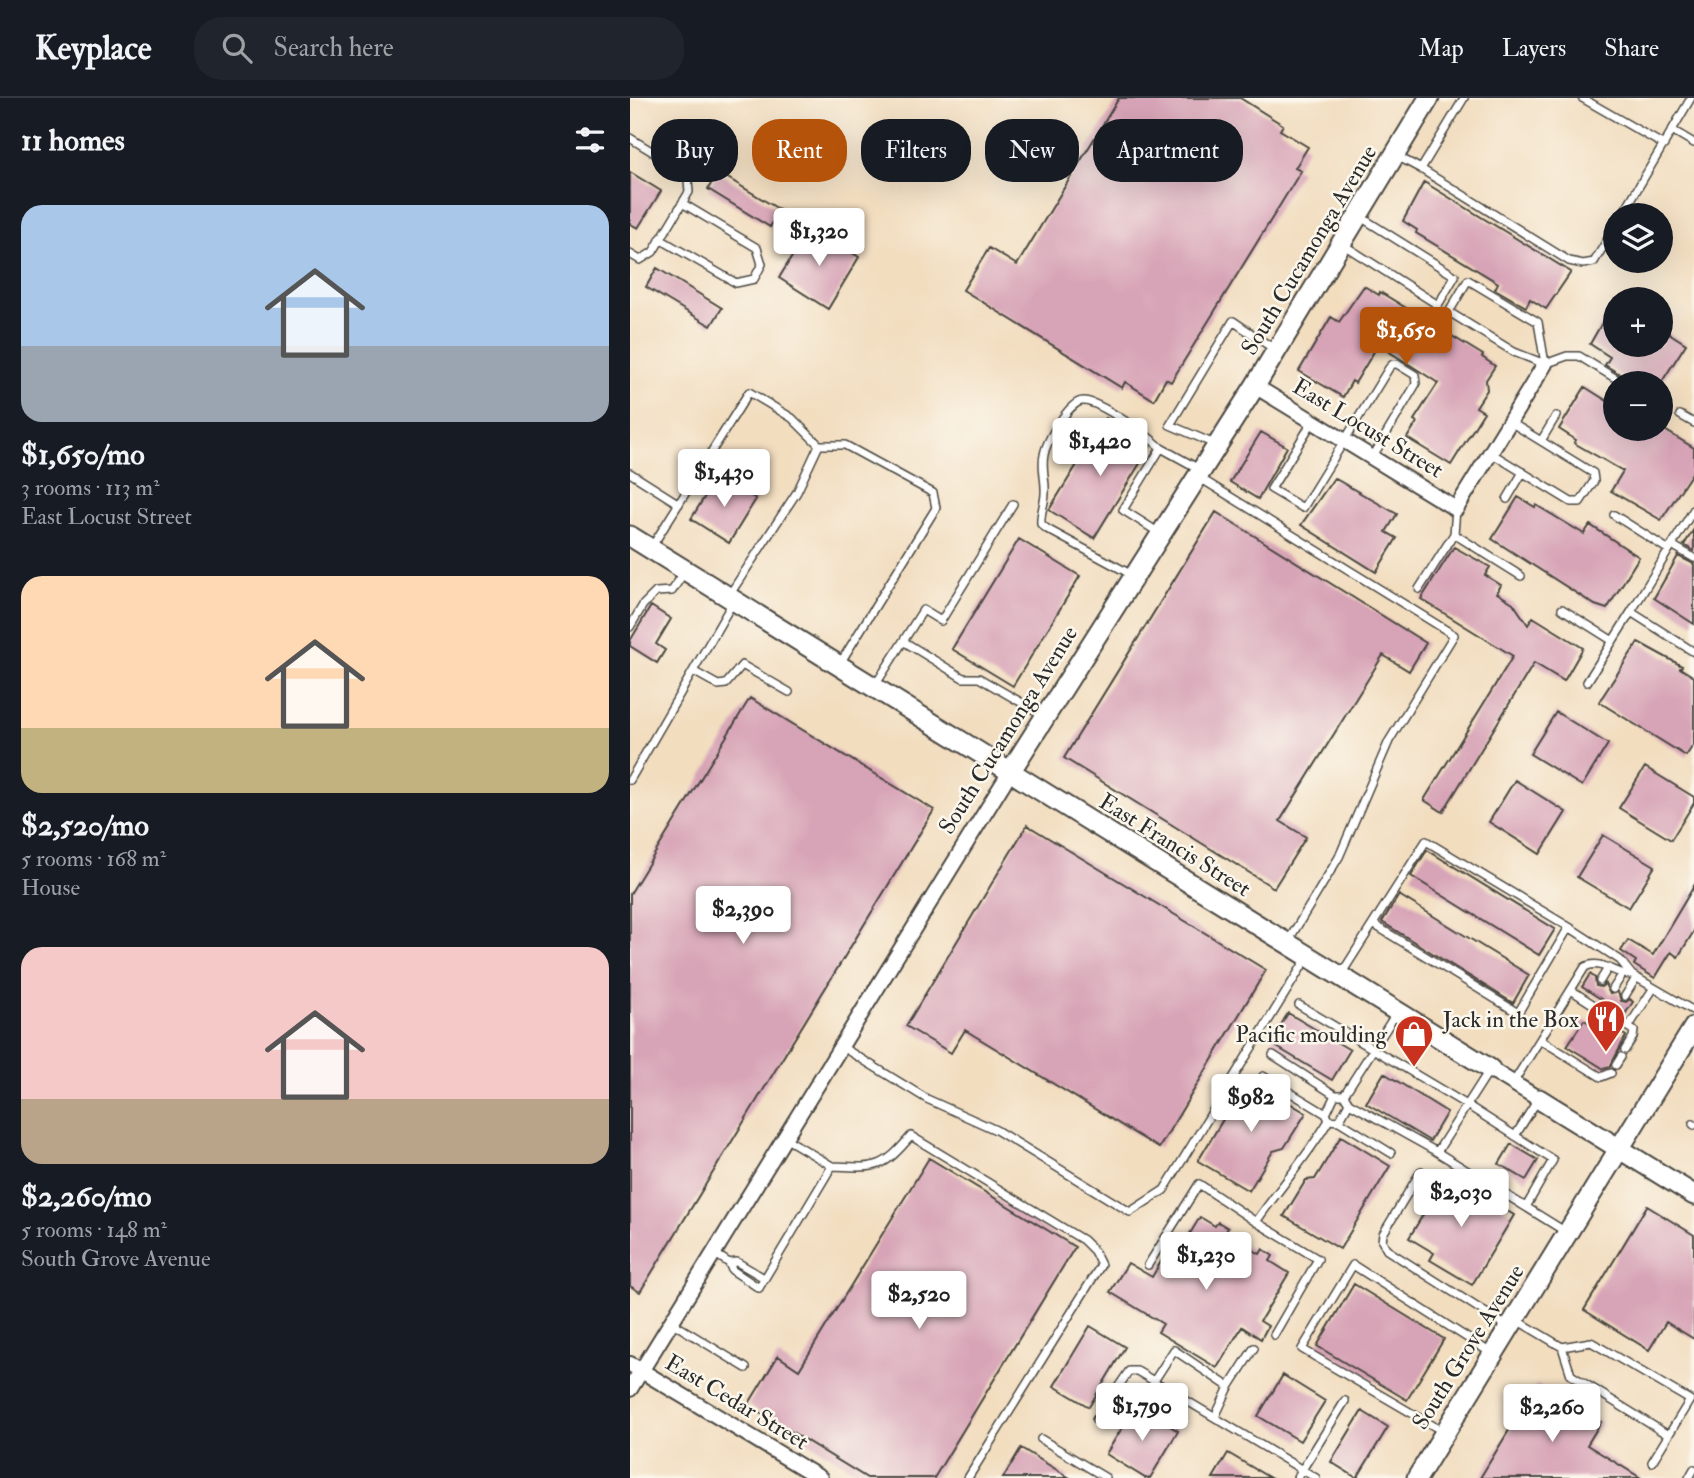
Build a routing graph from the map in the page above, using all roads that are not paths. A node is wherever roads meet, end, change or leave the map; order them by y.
1 (1429, 98) edge
2 (1464, 98) edge
3 (1582, 98) edge
4 (1691, 98) edge
5 (1672, 130) junction
6 (630, 138) edge
7 (1694, 143) edge
8 (1664, 145) junction
9 (1395, 155) junction
10 (1421, 169) junction
11 (682, 203) junction
12 (1629, 203) edge
13 (1358, 215) junction
14 (660, 239) junction
15 (1341, 243) junction
16 (1603, 247) edge
17 (630, 254) edge
18 (1277, 351) junction
19 (1545, 365) junction
20 (1603, 371) edge
21 (1255, 386) junction
22 (1680, 415) dead end
23 (1556, 416) dead end
24 (1313, 421) junction
25 (1510, 422) junction
26 (1694, 423) edge
27 (1344, 441) junction
28 (1541, 441) junction
29 (819, 445) junction
30 (1217, 446) junction
31 (1161, 447) junction
32 (1491, 453) junction
33 (1372, 457) junction
34 (1523, 472) junction
35 (630, 473) edge
36 (1200, 473) junction
37 (1507, 499) dead end
38 (679, 504) junction
39 (1013, 504) dead end
40 (1457, 509) junction
41 (1694, 509) edge
42 (1614, 515) dead end
43 (1161, 534) junction
44 (1454, 534) junction
45 (630, 536) edge
46 (1670, 547) junction
47 (650, 549) junction
48 (1694, 558) edge
49 (685, 570) junction
50 (1135, 576) junction
51 (1521, 576) dead end
52 (1419, 589) dead end
53 (731, 599) junction
54 (1562, 609) dead end
55 (1631, 612) junction
56 (630, 627) edge
57 (903, 641) junction
58 (1613, 641) junction
59 (1694, 652) edge
60 (839, 666) junction
61 (693, 671) junction
62 (1587, 682) dead end
63 (874, 688) junction
64 (789, 692) dead end
65 (1045, 716) junction
66 (1010, 772) junction
67 (630, 780) edge
68 (1373, 924) junction
69 (1569, 927) junction
70 (1286, 943) junction
71 (1308, 957) junction
72 (1608, 968) junction
73 (1622, 975) junction
74 (1340, 976) junction
75 (1634, 977) junction
76 (1600, 981) dead end
77 (1613, 989) dead end
78 (1653, 989) junction
79 (1571, 990) junction
80 (1625, 996) dead end
81 (1299, 1005) dead end
82 (1694, 1011) edge
83 (1398, 1012) junction
84 (1629, 1026) junction
85 (1694, 1027) edge
86 (1541, 1040) junction
87 (841, 1046) junction
88 (1373, 1051) junction
89 (1273, 1055) dead end
90 (1616, 1065) dead end
91 (1490, 1069) junction
92 (1611, 1073) dead end
93 (1263, 1076) dead end
94 (1513, 1083) junction
95 (1335, 1095) junction
96 (1344, 1095) junction
97 (1539, 1099) junction
98 (1349, 1103) junction
99 (1467, 1105) junction
100 (1327, 1117) junction
101 (1339, 1121) junction
102 (1515, 1136) junction
103 (785, 1138) junction
104 (1618, 1149) junction
105 (1437, 1152) junction
106 (1391, 1153) dead end
107 (832, 1166) junction
108 (1421, 1171) dead end
109 (1694, 1195) edge
110 (1526, 1207) junction
111 (1256, 1222) junction
112 (1567, 1232) junction
113 (713, 1253) junction
114 (729, 1263) junction
115 (1148, 1265) dead end
116 (764, 1278) junction
117 (671, 1322) junction
118 (1512, 1323) junction
119 (1274, 1335) dead end
120 (1562, 1347) junction
121 (1254, 1348) dead end
122 (1493, 1354) junction
123 (636, 1368) edge
124 (746, 1368) dead end
125 (1154, 1381) junction
126 (1229, 1387) junction
127 (630, 1389) edge
128 (1692, 1397) edge
129 (1345, 1401) dead end
130 (1215, 1417) junction
131 (1096, 1420) dead end
132 (1445, 1432) junction
133 (1668, 1435) junction
134 (1041, 1439) dead end
135 (1652, 1462) dead end
136 (1302, 1469) junction
137 (1694, 1469) edge
138 (820, 1478) edge
139 (968, 1478) edge
140 (1106, 1478) edge
141 (1297, 1478) edge
142 (1316, 1478) edge
143 (1417, 1478) edge
144 (1689, 1478) edge

1 - 9 street, South Cucamonga Avenue
2 - 10 lane
3 - 8 lane
4 - 5 lane
5 - 7 lane
5 - 8 lane
6 - 11 lane
8 - 12 lane
9 - 10 lane
9 - 13 street, South Cucamonga Avenue
10 - 16 lane
11 - 14 lane
11 - 14 lane
13 - 15 street, South Cucamonga Avenue
13 - 15 lane
14 - 17 lane
15 - 18 street, South Cucamonga Avenue
18 - 21 street, South Cucamonga Avenue
18 - 30 lane
19 - 19 lane
19 - 20 lane
19 - 25 street
21 - 24 street, East Locust Street
21 - 30 street, South Cucamonga Avenue
22 - 26 lane
23 - 28 lane
24 - 27 street, East Locust Street
24 - 27 lane
25 - 28 lane
25 - 32 street
27 - 33 street, East Locust Street
27 - 33 lane
28 - 34 lane
29 - 38 lane
29 - 53 lane
29 - 60 lane
30 - 36 street, South Cucamonga Avenue
31 - 36 lane
31 - 43 lane
31 - 50 lane
32 - 34 lane
32 - 40 street
33 - 40 street, East Locust Street
34 - 37 lane
35 - 38 lane
36 - 43 street, South Cucamonga Avenue
36 - 70 lane
38 - 47 lane
39 - 57 lane
40 - 44 lane
41 - 46 lane
42 - 46 lane
43 - 50 street, South Cucamonga Avenue
44 - 51 lane
44 - 52 lane
45 - 47 street, East Francis Street
46 - 48 lane
46 - 55 lane
47 - 49 street, East Francis Street
49 - 53 street, East Francis Street
49 - 56 lane
50 - 65 street, South Cucamonga Avenue
53 - 60 street, East Francis Street
53 - 61 lane
54 - 58 lane
55 - 58 lane
55 - 59 lane
57 - 63 lane
57 - 65 lane
58 - 62 lane
60 - 63 street, East Francis Street
61 - 64 lane
61 - 67 lane
63 - 66 street, East Francis Street
65 - 66 street, South Cucamonga Avenue
66 - 70 street, East Francis Street
66 - 87 street, South Cucamonga Avenue
68 - 69 lane
68 - 69 lane
68 - 74 lane
69 - 75 lane
70 - 71 street, East Francis Street
71 - 74 street, East Francis Street
71 - 87 lane
72 - 73 lane
72 - 76 lane
72 - 79 lane
73 - 75 lane
73 - 77 lane
74 - 83 street, East Francis Street
75 - 78 lane
75 - 80 lane
78 - 82 lane
78 - 84 lane
79 - 84 lane
79 - 86 lane
81 - 88 lane
83 - 88 lane
83 - 91 street, East Francis Street
84 - 90 lane
85 - 104 street, South Grove Avenue
86 - 92 lane
86 - 94 lane
87 - 103 street, South Cucamonga Avenue
88 - 96 lane
88 - 99 lane
89 - 95 lane
91 - 94 street, East Francis Street
91 - 99 lane
93 - 100 lane
94 - 97 street, East Francis Street
95 - 96 lane
95 - 100 lane
96 - 98 lane
97 - 102 lane
97 - 104 street, East Francis Street
98 - 101 lane
98 - 105 lane
99 - 102 lane
99 - 105 lane
100 - 101 lane
100 - 111 lane
101 - 106 lane
102 - 110 lane
103 - 107 lane
103 - 113 street, South Cucamonga Avenue
104 - 109 street, East Francis Street
104 - 112 street, South Grove Avenue
105 - 110 lane
107 - 116 lane
107 - 139 lane
108 - 118 lane
110 - 112 lane
111 - 115 lane
111 - 119 lane
112 - 118 street, South Grove Avenue
113 - 114 lane
113 - 117 street, South Cucamonga Avenue
114 - 116 lane
114 - 116 lane
117 - 123 street, South Cucamonga Avenue
117 - 124 lane
118 - 120 lane
118 - 122 street, South Grove Avenue
120 - 128 lane
120 - 133 lane
121 - 126 lane
122 - 132 street, South Grove Avenue
122 - 132 lane
123 - 127 street, South Cucamonga Avenue
123 - 138 street, East Cedar Street
125 - 126 lane
125 - 130 lane
125 - 131 lane
126 - 130 lane
128 - 133 lane
129 - 136 lane
130 - 136 lane
132 - 143 street, South Grove Avenue
133 - 135 lane
134 - 140 lane
136 - 141 lane
136 - 142 lane
137 - 144 lane

